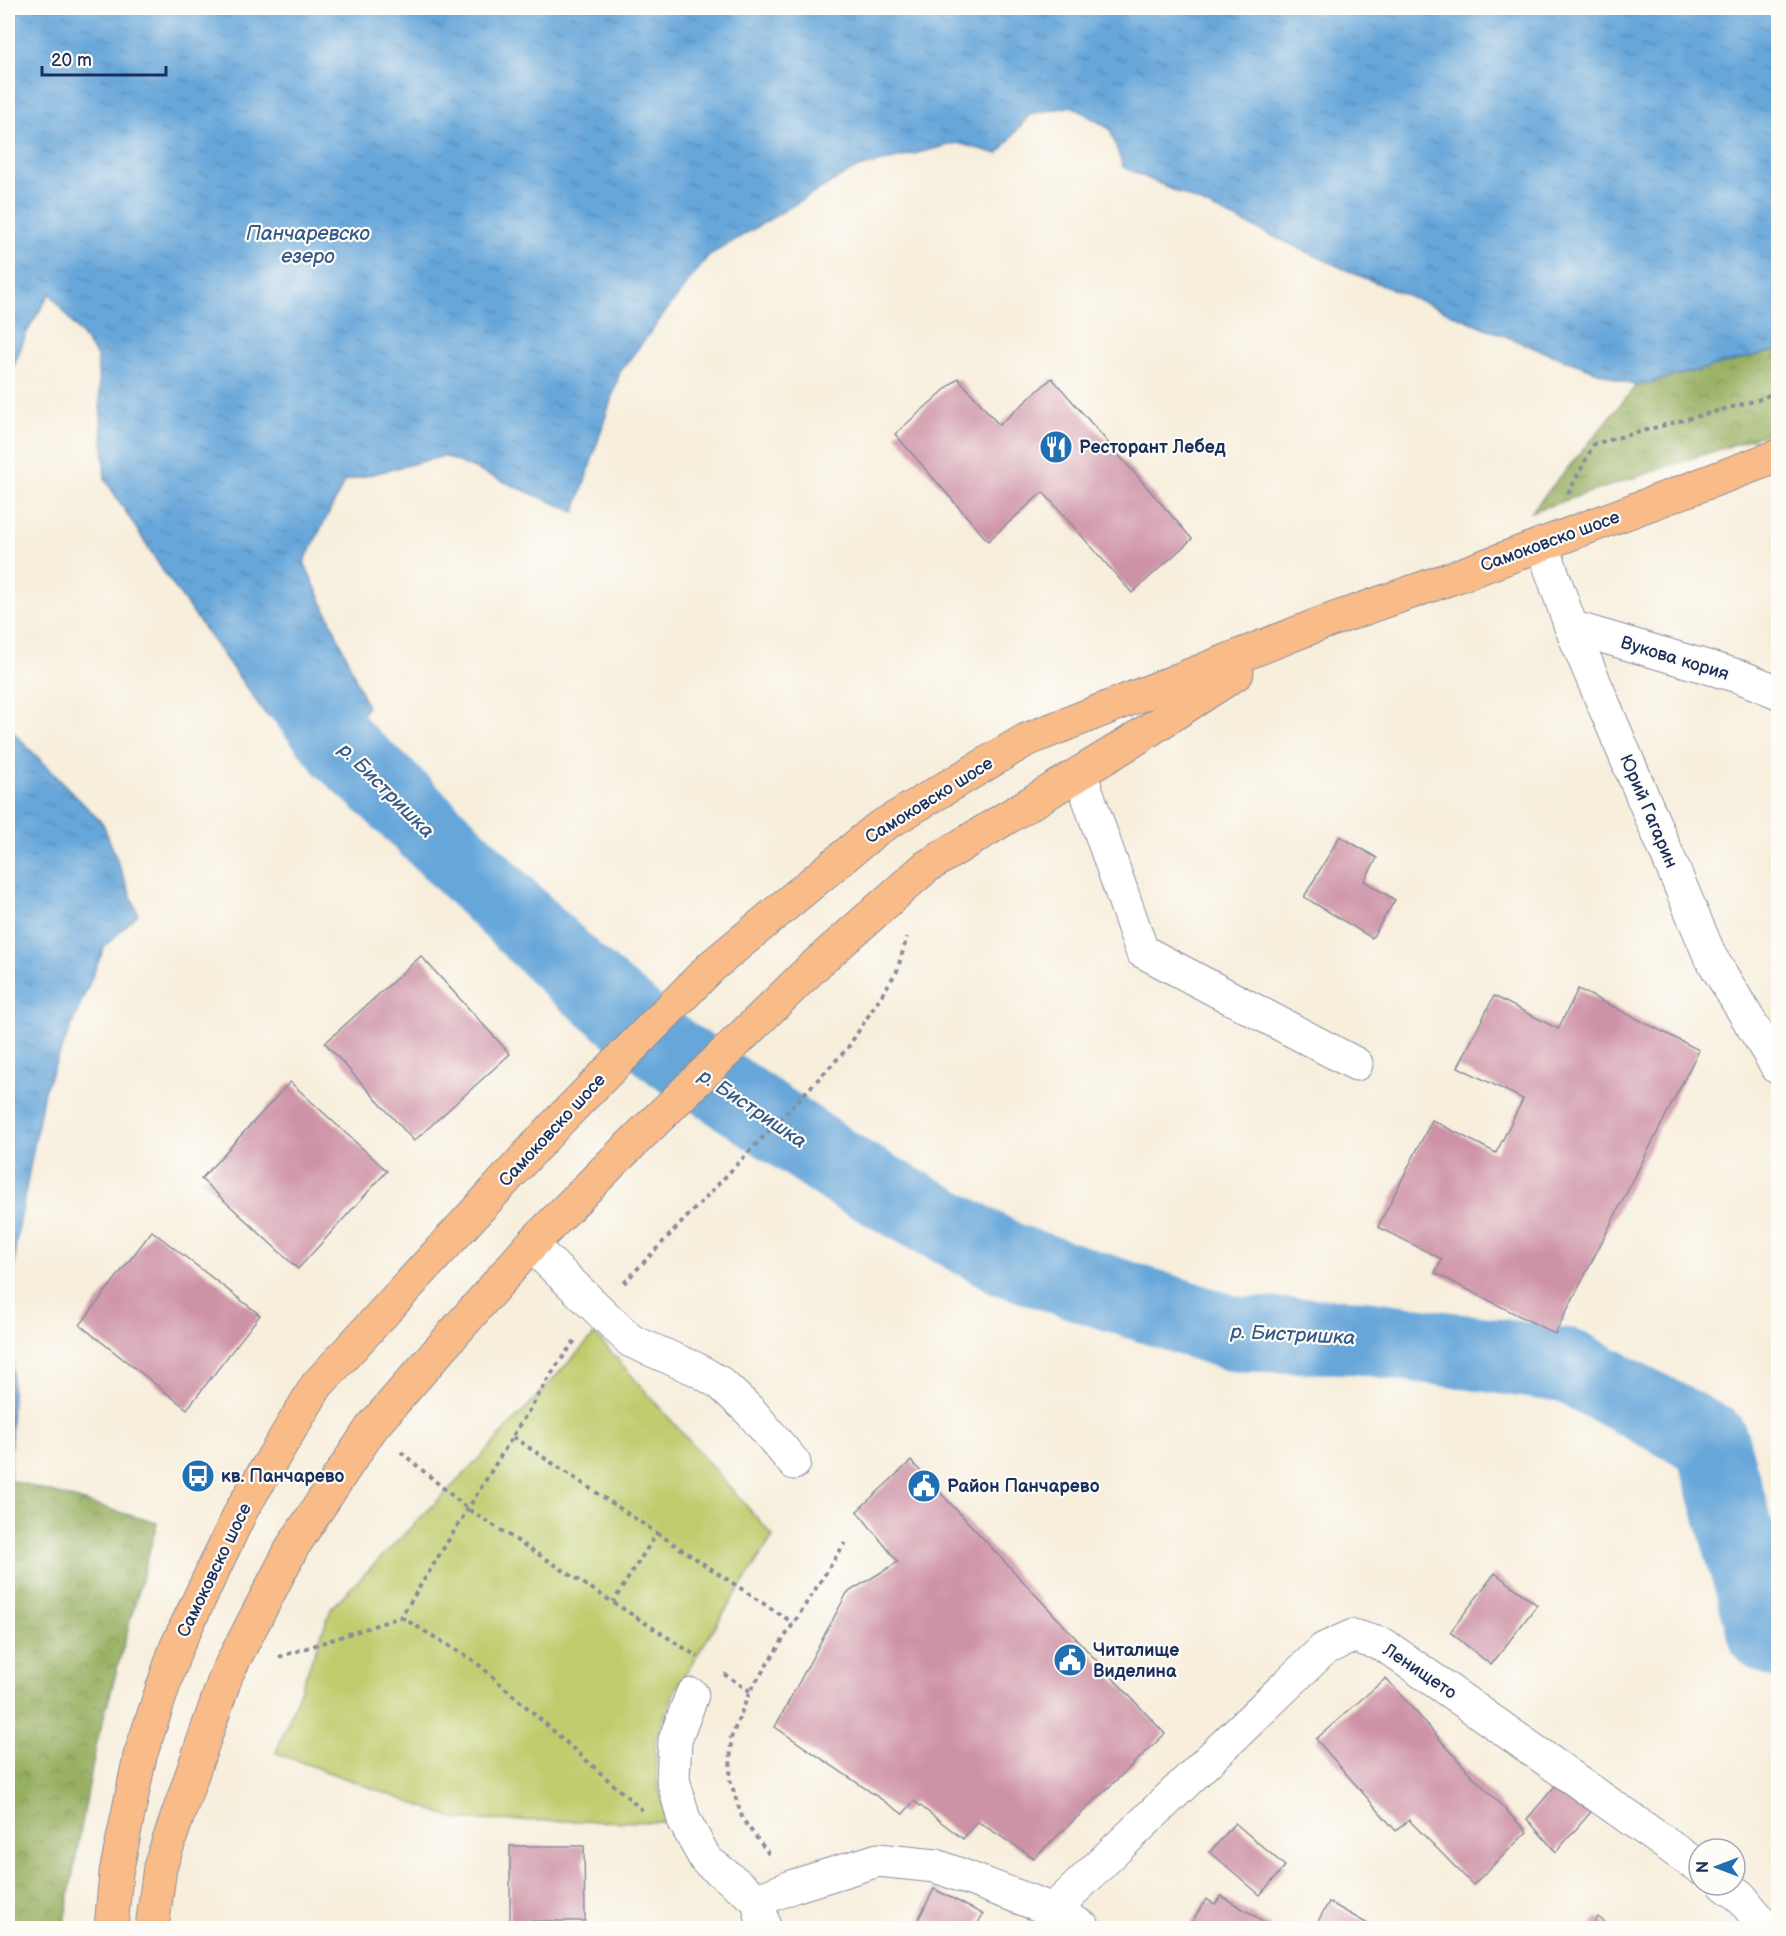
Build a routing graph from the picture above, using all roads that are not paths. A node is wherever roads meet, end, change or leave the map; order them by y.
1 (1779, 456) edge
2 (1542, 544) junction
3 (1320, 624) junction
4 (1571, 627) junction
5 (1779, 692) edge
6 (1080, 772) junction
7 (1356, 1064) dead end
8 (1779, 1068) edge
9 (531, 1245) junction
10 (794, 1463) dead end
11 (692, 1695) dead end
12 (1687, 1859) edge
13 (1741, 1897) edge
14 (1053, 1910) junction
15 (761, 1914) edge
16 (111, 1929) edge
17 (152, 1929) edge
18 (1084, 1929) edge
19 (1766, 1929) edge

1 - 2 main road, Самоковско шосе
2 - 3 main road, Самоковско шосе
2 - 4 street, Юрий Гагарин
3 - 6 main road, Самоковско шосе
3 - 16 main road, Самоковско шосе
4 - 5 street, Вукова кория
4 - 8 street, Юрий Гагарин
6 - 7 street
6 - 9 main road, Самоковско шосе
9 - 10 street
9 - 17 main road, Самоковско шосе
11 - 15 street
12 - 14 street, Ленището
13 - 19 street
14 - 15 street
14 - 18 street

